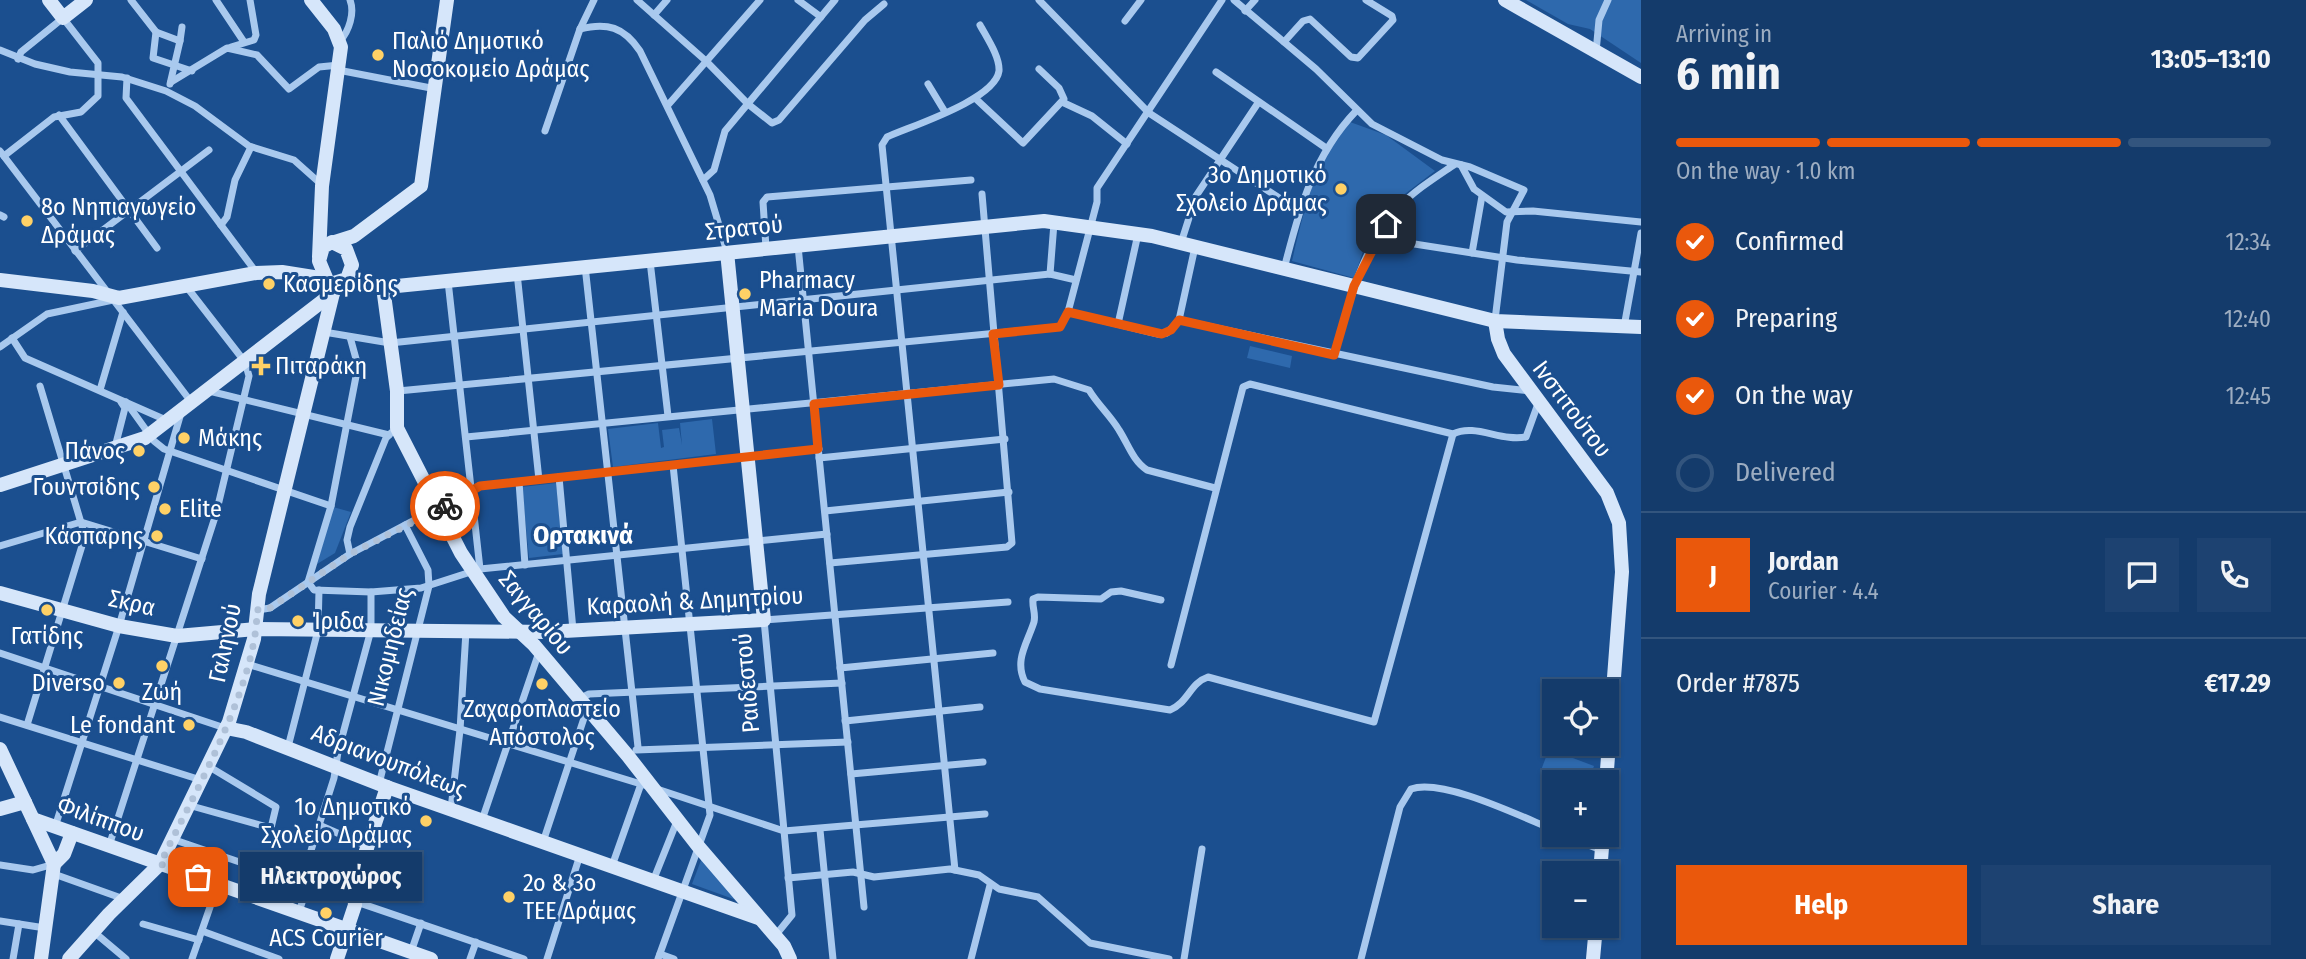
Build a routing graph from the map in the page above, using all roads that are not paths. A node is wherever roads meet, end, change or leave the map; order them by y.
1 (49, 0) edge
2 (86, 0) edge
3 (131, 0) edge
4 (216, 0) edge
5 (250, 0) edge
6 (312, 0) edge
7 (350, 0) edge
8 (447, 0) edge
9 (594, 0) edge
10 (637, 0) edge
11 (667, 0) edge
12 (760, 0) edge
13 (798, 0) edge
14 (835, 0) edge
15 (1040, 0) edge
16 (1141, 0) edge
17 (1222, 0) edge
18 (1234, 0) edge
19 (1255, 0) edge
20 (1366, 0) edge
21 (1505, 0) edge
22 (1608, 0) edge
23 (884, 4) dead end
24 (1245, 10) junction
25 (654, 15) junction
26 (821, 17) junction
27 (63, 18) junction
28 (1125, 20) dead end
29 (980, 25) dead end
30 (183, 27) dead end
31 (580, 29) junction
32 (156, 32) junction
33 (337, 35) junction
34 (180, 41) junction
35 (244, 42) junction
36 (1284, 42) junction
37 (230, 47) junction
38 (0, 50) edge
39 (1596, 52) junction
40 (18, 59) junction
41 (706, 61) junction
42 (175, 64) junction
43 (338, 67) junction
44 (1039, 69) dead end
45 (192, 71) junction
46 (1216, 72) dead end
47 (100, 74) junction
48 (1641, 77) edge
49 (127, 78) junction
50 (171, 82) junction
51 (928, 84) dead end
52 (436, 89) junction
53 (166, 91) junction
54 (976, 99) junction
55 (1062, 102) junction
56 (1258, 103) junction
57 (748, 104) junction
58 (668, 105) junction
59 (1356, 111) junction
60 (945, 112) junction
61 (1149, 113) junction
62 (59, 115) junction
63 (545, 131) dead end
64 (1127, 144) junction
65 (251, 147) junction
66 (1326, 148) junction
67 (209, 149) dead end
68 (2, 154) edge
69 (1221, 158) junction
70 (1458, 164) junction
71 (180, 171) junction
72 (703, 180) junction
73 (971, 180) dead end
74 (322, 186) junction
75 (886, 187) junction
76 (982, 194) dead end
77 (1482, 196) junction
78 (129, 209) junction
79 (1299, 211) junction
80 (1511, 213) junction
81 (1054, 222) junction
82 (1641, 222) edge
83 (221, 225) junction
84 (985, 226) junction
85 (1090, 226) junction
86 (319, 230) junction
87 (1138, 233) junction
88 (1641, 233) edge
89 (354, 236) junction
90 (891, 236) junction
91 (1376, 238) junction
92 (333, 242) junction
93 (798, 245) junction
94 (1188, 245) junction
95 (157, 248) dead end
96 (766, 248) junction
97 (75, 251) junction
98 (727, 252) junction
99 (1472, 253) junction
100 (319, 257) junction
101 (351, 258) junction
102 (1504, 258) junction
103 (650, 260) junction
104 (585, 266) junction
105 (1284, 269) junction
106 (1638, 271) edge
107 (256, 273) junction
108 (517, 273) junction
109 (1050, 274) junction
110 (0, 280) edge
111 (989, 280) junction
112 (1076, 280) junction
113 (448, 281) junction
114 (186, 285) junction
115 (1354, 286) junction
116 (332, 287) junction
117 (380, 287) junction
118 (897, 289) junction
119 (113, 298) junction
120 (803, 298) junction
121 (733, 305) junction
122 (123, 312) junction
123 (1068, 312) junction
124 (656, 314) junction
125 (1179, 320) junction
126 (591, 321) junction
127 (1495, 321) junction
128 (1118, 324) junction
129 (1624, 327) junction
130 (1641, 327) edge
131 (523, 328) junction
132 (324, 332) junction
133 (993, 334) junction
134 (455, 336) junction
135 (350, 337) junction
136 (12, 338) junction
137 (902, 342) junction
138 (390, 343) junction
139 (0, 347) edge
140 (808, 350) junction
141 (1334, 355) junction
142 (738, 357) junction
143 (245, 362) junction
144 (662, 364) junction
145 (597, 371) junction
146 (528, 378) junction
147 (460, 385) junction
148 (999, 385) junction
149 (40, 386) dead end
150 (100, 390) junction
151 (209, 391) junction
152 (397, 391) junction
153 (907, 394) junction
154 (1535, 395) junction
155 (118, 398) junction
156 (243, 399) junction
157 (126, 402) junction
158 (814, 404) junction
159 (743, 409) junction
160 (181, 413) junction
161 (305, 413) junction
162 (668, 416) junction
163 (347, 423) junction
164 (602, 423) junction
165 (534, 430) junction
166 (393, 432) junction
167 (1452, 434) junction
168 (150, 435) junction
169 (466, 437) junction
170 (1005, 439) junction
171 (913, 448) junction
172 (115, 449) junction
173 (169, 452) junction
174 (819, 453) junction
175 (748, 457) junction
176 (673, 465) junction
177 (65, 466) junction
178 (227, 471) junction
179 (608, 472) junction
180 (559, 478) junction
181 (539, 480) junction
182 (519, 482) junction
183 (0, 485) edge
184 (1215, 488) junction
185 (472, 490) junction
186 (286, 491) junction
187 (1009, 492) junction
188 (918, 501) junction
189 (331, 506) junction
190 (438, 509) junction
191 (825, 510) junction
192 (81, 522) junction
193 (405, 525) junction
194 (827, 534) junction
195 (756, 540) junction
196 (144, 541) junction
197 (0, 546) edge
198 (682, 548) junction
199 (350, 554) junction
200 (617, 554) junction
201 (924, 555) junction
202 (202, 559) junction
203 (566, 559) junction
204 (830, 563) junction
205 (525, 565) junction
206 (476, 570) junction
207 (308, 582) junction
208 (429, 586) junction
209 (319, 590) junction
210 (371, 592) junction
211 (0, 593) edge
212 (1161, 600) dead end
213 (1008, 602) dead end
214 (62, 608) junction
215 (929, 609) junction
216 (257, 610) junction
217 (835, 616) junction
218 (764, 620) junction
219 (690, 624) junction
220 (119, 626) junction
221 (625, 628) junction
222 (257, 629) junction
223 (318, 630) junction
224 (371, 630) junction
225 (418, 631) junction
226 (466, 631) junction
227 (573, 631) junction
228 (519, 632) junction
229 (177, 636) junction
230 (539, 652) junction
231 (0, 653) edge
232 (993, 653) dead end
233 (934, 659) junction
234 (247, 664) junction
235 (1171, 665) dead end
236 (45, 668) junction
237 (840, 668) junction
238 (304, 682) junction
239 (842, 683) junction
240 (99, 686) junction
241 (770, 687) junction
242 (697, 690) junction
243 (633, 692) junction
244 (352, 697) junction
245 (583, 704) junction
246 (155, 705) junction
247 (981, 707) dead end
248 (398, 711) junction
249 (940, 711) junction
250 (0, 717) edge
251 (845, 721) junction
252 (27, 725) junction
253 (226, 728) junction
254 (460, 730) junction
255 (80, 741) junction
256 (848, 742) junction
257 (509, 744) junction
258 (776, 744) junction
259 (288, 747) junction
260 (704, 747) junction
261 (0, 749) edge
262 (633, 752) junction
263 (137, 760) junction
264 (983, 762) dead end
265 (571, 763) junction
266 (208, 766) junction
267 (945, 766) junction
268 (336, 767) junction
269 (1607, 770) edge
270 (851, 774) junction
271 (201, 780) junction
272 (383, 785) junction
273 (647, 786) junction
274 (25, 802) junction
275 (188, 805) junction
276 (709, 806) junction
277 (0, 809) edge
278 (451, 809) junction
279 (985, 814) dead end
280 (951, 817) junction
281 (33, 819) junction
282 (482, 820) junction
283 (677, 821) junction
284 (319, 825) junction
285 (856, 826) junction
286 (1542, 826) edge
287 (55, 827) junction
288 (820, 830) junction
289 (784, 831) junction
290 (72, 833) junction
291 (172, 839) junction
292 (543, 842) junction
293 (108, 846) junction
294 (367, 846) junction
295 (698, 846) junction
296 (1594, 847) edge
297 (1602, 847) edge
298 (1202, 849) dead end
299 (1602, 850) junction
300 (580, 855) junction
301 (1601, 861) edge
302 (0, 864) edge
303 (160, 864) junction
304 (612, 866) junction
305 (54, 869) junction
306 (955, 870) junction
307 (861, 874) junction
308 (825, 875) junction
309 (788, 878) junction
310 (653, 881) junction
311 (304, 883) junction
312 (218, 884) junction
313 (990, 885) junction
314 (681, 891) junction
315 (124, 899) junction
316 (355, 901) junction
317 (864, 907) dead end
318 (299, 912) junction
319 (760, 919) junction
320 (0, 921) edge
321 (421, 923) junction
322 (19, 924) junction
323 (143, 925) dead end
324 (45, 928) junction
325 (347, 929) junction
326 (202, 931) junction
327 (93, 932) junction
328 (775, 936) junction
329 (1595, 938) edge
330 (199, 940) junction
331 (476, 943) junction
332 (411, 952) junction
333 (659, 956) edge
334 (42, 958) edge
335 (13, 959) edge
336 (69, 959) edge
337 (126, 959) edge
338 (192, 959) edge
339 (279, 959) edge
340 (337, 959) edge
341 (431, 959) edge
342 (470, 959) edge
343 (524, 959) edge
344 (547, 959) edge
345 (674, 959) edge
346 (790, 959) edge
347 (833, 959) edge
348 (971, 959) edge
349 (1169, 959) edge
350 (1184, 959) edge
351 (1361, 959) edge
352 (1593, 959) edge

1 - 27 street
2 - 27 street
3 - 32 street
4 - 35 street
5 - 35 street
6 - 33 street
7 - 33 street
8 - 52 street
9 - 31 street
10 - 25 street
11 - 25 street
12 - 41 street
13 - 26 street
14 - 26 street
15 - 61 street
16 - 28 street
17 - 61 street
18 - 24 street
19 - 24 street
20 - 36 street
21 - 39 street
22 - 39 street
23 - 57 street
24 - 36 street
25 - 41 street
26 - 57 street
27 - 40 street
27 - 47 street
29 - 54 street
30 - 34 street
31 - 58 street
31 - 63 street
32 - 34 street
32 - 42 street
33 - 43 street
34 - 42 street
35 - 37 street
36 - 59 street
37 - 43 street
37 - 45 street
38 - 40 street
39 - 48 street
40 - 47 street
41 - 57 street
41 - 58 street
42 - 45 street
42 - 50 street
43 - 52 street
43 - 74 street
44 - 55 street
45 - 50 street
46 - 56 street
47 - 49 street
47 - 62 street
49 - 53 street
49 - 71 street
50 - 53 street
51 - 60 street
52 - 89 street
53 - 65 street
54 - 55 street
54 - 60 street
55 - 64 street
56 - 66 street
56 - 69 street
57 - 72 street
58 - 72 street
59 - 66 street
59 - 70 street
60 - 75 street
61 - 64 street
61 - 69 street
62 - 68 street
62 - 78 street
64 - 85 street
65 - 74 street
65 - 83 street
66 - 79 street
67 - 71 street
68 - 97 street
69 - 79 street
69 - 94 street
70 - 77 street
70 - 80 street, Ινστιτούτου
70 - 91 street
71 - 78 street
71 - 83 street
72 - 98 street
73 - 75 street
74 - 86 street
75 - 90 street
75 - 96 street
76 - 84 street
77 - 80 street
77 - 99 street
78 - 95 street
78 - 97 street
79 - 105 street
80 - 82 street
80 - 102 street, Ινστιτούτου
81 - 84 street, Στρατού
81 - 85 street, Στρατού
81 - 109 street
83 - 107 street
84 - 90 street, Στρατού
84 - 111 street
85 - 87 street, Στρατού
85 - 112 street
86 - 92 street
86 - 100 street
87 - 94 street, Στρατού
87 - 128 street
88 - 106 street
89 - 92 street
89 - 101 street, Γαληνού
90 - 93 street, Στρατού
90 - 118 street
91 - 99 street
91 - 115 street
92 - 100 street
92 - 101 street
93 - 96 street, Στρατού
93 - 120 street
94 - 105 street, Στρατού
94 - 125 street
96 - 98 street, Στρατού
97 - 119 street
98 - 103 street, Στρατού
98 - 121 street, Ραιδεστού
99 - 102 street
100 - 116 street
101 - 116 street, Γαληνού
101 - 117 street
102 - 106 street
102 - 127 street, Ινστιτούτου
103 - 104 street, Στρατού
103 - 124 street
104 - 108 street, Στρατού
104 - 126 street
105 - 115 street, Στρατού
106 - 129 street
107 - 114 street, Στρατού
107 - 116 street, Στρατού
108 - 113 street, Στρατού
108 - 131 street
109 - 111 street
109 - 112 street
110 - 119 street, Στρατού
111 - 118 street
111 - 133 street
112 - 123 street
113 - 117 street, Στρατού
113 - 134 street
114 - 119 street, Στρατού
114 - 143 street
115 - 127 street, Στρατού
115 - 141 street
116 - 117 street, Στρατού
116 - 132 street, Γαληνού
116 - 143 street
117 - 138 street, Σαγγαρίου
118 - 120 street
118 - 137 street
119 - 122 street
119 - 136 street
120 - 121 street
120 - 140 street
121 - 124 street
121 - 142 street, Ραιδεστού
122 - 150 street
122 - 160 street
123 - 128 street
123 - 133 street
124 - 126 street
124 - 144 street
125 - 128 street
125 - 141 street
126 - 131 street
126 - 145 street
127 - 129 street, Στρατού
127 - 154 street, Ινστιτούτου
129 - 130 street, Στρατού
131 - 134 street
131 - 146 street
132 - 135 street
132 - 161 street, Γαληνού
133 - 137 street
133 - 148 street
134 - 138 street
134 - 147 street
135 - 138 street
135 - 163 street
136 - 139 street
136 - 150 street
137 - 140 street
137 - 153 street
138 - 152 street, Σαγγαρίου
140 - 142 street
140 - 158 street
141 - 154 street
142 - 144 street
142 - 159 street, Ραιδεστού
143 - 151 street
143 - 156 street
144 - 145 street
144 - 162 street
145 - 146 street
145 - 164 street
146 - 147 street
146 - 165 street
147 - 152 street
147 - 169 street
148 - 153 street
148 - 170 street
148 - 184 street
149 - 177 street
150 - 155 street
151 - 156 street
151 - 160 street
152 - 166 street, Σαγγαρίου
153 - 158 street
153 - 171 street
154 - 167 street
154 - 269 street, Ινστιτούτου
155 - 157 street
155 - 172 street
156 - 161 street
156 - 178 street
157 - 160 street
157 - 168 street
158 - 159 street
158 - 174 street
159 - 162 street
159 - 175 street, Ραιδεστού
160 - 168 street
160 - 173 street
161 - 163 street
161 - 186 street, Γαληνού
162 - 164 street
163 - 166 street
163 - 189 street
164 - 165 street
164 - 179 street
165 - 169 street
165 - 181 street
166 - 190 street, Σαγγαρίου
166 - 199 street
167 - 184 street
167 - 212 street
168 - 172 street
168 - 173 street
169 - 185 street
170 - 171 street
170 - 187 street
171 - 174 street
171 - 188 street
172 - 177 street
173 - 178 street
173 - 196 street
174 - 175 street
174 - 191 street
175 - 176 street
175 - 195 street, Ραιδεστού
176 - 179 street
176 - 198 street
177 - 183 street
177 - 192 street
178 - 186 street
178 - 202 street
179 - 180 street
179 - 200 street
180 - 181 street
180 - 203 street
181 - 182 street
182 - 185 street
182 - 205 street
184 - 235 street
185 - 190 street
185 - 206 street
186 - 189 street
186 - 216 street, Γαληνού
187 - 188 street
187 - 201 street
188 - 191 street
188 - 201 street
189 - 207 street
190 - 193 street
190 - 206 street, Σαγγαρίου
191 - 194 street
192 - 196 street
192 - 197 street
192 - 214 street
193 - 199 street
193 - 208 street, Νικομηδείας
194 - 195 street
194 - 204 street
195 - 198 street
195 - 218 street, Ραιδεστού
196 - 202 street
196 - 220 street
198 - 200 street
198 - 219 street
199 - 207 street
200 - 203 street
200 - 221 street
201 - 204 street
201 - 215 street
202 - 229 street
203 - 205 street
203 - 227 street
204 - 217 street
205 - 206 street
206 - 208 street
206 - 228 street, Σαγγαρίου
207 - 209 street
207 - 216 street
208 - 210 street
208 - 225 street, Νικομηδείας
209 - 210 street
209 - 223 street
210 - 224 street
211 - 214 street, Σκρα
213 - 215 street, Καραολή & Δημητρίου
214 - 220 street, Σκρα
214 - 236 street
215 - 217 street, Καραολή & Δημητρίου
215 - 233 street
216 - 222 street, Γαληνού
217 - 218 street, Καραολή & Δημητρίου
217 - 237 street
218 - 219 street, Καραολή & Δημητρίου
218 - 241 street, Ραιδεστού
219 - 221 street, Καραολή & Δημητρίου
219 - 242 street
220 - 229 street, Σκρα
220 - 240 street
221 - 227 street, Καραολή & Δημητρίου
221 - 243 street
222 - 223 street, Καραολή & Δημητρίου
222 - 229 street, Σκρα
222 - 234 street, Γαληνού
223 - 224 street, Καραολή & Δημητρίου
223 - 238 street
224 - 225 street, Καραολή & Δημητρίου
224 - 244 street
225 - 226 street, Καραολή & Δημητρίου
225 - 248 street, Νικομηδείας
226 - 228 street, Καραολή & Δημητρίου
226 - 254 street
227 - 228 street, Καραολή & Δημητρίου
228 - 230 street, Σαγγαρίου
229 - 246 street
230 - 245 street, Σαγγαρίου
230 - 257 street
231 - 236 street, Αδριανουπόλεως
232 - 233 street
233 - 237 street
233 - 249 street
234 - 238 street
234 - 253 street, Γαληνού
236 - 240 street, Αδριανουπόλεως
236 - 252 street
237 - 239 street
238 - 244 street
238 - 259 street
239 - 241 street
239 - 251 street
240 - 246 street, Αδριανουπόλεως
240 - 255 street
241 - 242 street
241 - 258 street, Ραιδεστού
242 - 243 street
242 - 260 street
243 - 245 street
243 - 262 street
244 - 248 street
244 - 268 street
245 - 262 street, Σαγγαρίου
245 - 265 street
246 - 253 street, Αδριανουπόλεως
246 - 263 street
247 - 249 street
248 - 254 street
248 - 272 street, Νικομηδείας
249 - 251 street
249 - 267 street
250 - 252 street
251 - 256 street
252 - 255 street
253 - 259 street, Αδριανουπόλεως
253 - 266 street, Γαληνού
254 - 257 street
254 - 278 street
255 - 263 street
255 - 287 street
256 - 258 street
256 - 270 street
257 - 265 street
257 - 282 street
258 - 260 street
258 - 289 street, Ραιδεστού
259 - 268 street, Αδριανουπόλεως
260 - 262 street
260 - 276 street
261 - 274 street
262 - 273 street, Σαγγαρίου
263 - 271 street
263 - 293 street
264 - 267 street
265 - 273 street
265 - 292 street
266 - 271 street, Γαληνού
266 - 275 street
267 - 270 street
267 - 280 street
268 - 272 street, Αδριανουπόλεως
268 - 284 street
270 - 285 street
271 - 275 street, Γαληνού
272 - 278 street, Αδριανουπόλεως
272 - 294 street, Νικομηδείας
273 - 276 street
273 - 283 street, Σαγγαρίου
273 - 304 street
274 - 277 street
274 - 281 street
275 - 291 street, Γαληνού
276 - 289 street
276 - 295 street
278 - 282 street, Αδριανουπόλεως
279 - 280 street
280 - 285 street
280 - 306 street
281 - 287 street, Φιλίππου
281 - 305 street
282 - 292 street, Αδριανουπόλεως
283 - 295 street, Σαγγαρίου
283 - 310 street
284 - 294 street
284 - 311 street
285 - 288 street
285 - 307 street
286 - 351 street
287 - 290 street, Φιλίππου
288 - 289 street
288 - 308 street
289 - 309 street, Ραιδεστού
290 - 293 street, Φιλίππου
290 - 305 street
291 - 303 street, Γαληνού
291 - 311 street
292 - 300 street, Αδριανουπόλεως
293 - 303 street, Φιλίππου
294 - 316 street, Νικομηδείας
295 - 314 street
295 - 319 street, Σαγγαρίου
296 - 299 street
297 - 299 street
298 - 350 street
299 - 301 street
300 - 304 street, Αδριανουπόλεως
300 - 344 street
302 - 305 street
303 - 312 street, Φιλίππου
303 - 315 street, Γαληνού
304 - 310 street, Αδριανουπόλεως
305 - 315 street
305 - 324 street
306 - 307 street
306 - 313 street
307 - 308 street
307 - 317 street
308 - 309 street
308 - 347 street
309 - 328 street, Ραιδεστού
310 - 314 street, Αδριανουπόλεως
311 - 316 street
311 - 318 street
312 - 318 street, Φιλίππου
312 - 326 street
313 - 348 street
313 - 349 street
314 - 319 street, Αδριανουπόλεως
314 - 333 street
315 - 327 street, Γαληνού
316 - 321 street
316 - 325 street, Νικομηδείας
318 - 325 street, Φιλίππου
319 - 328 street, Σαγγαρίου
320 - 322 street
321 - 331 street
321 - 332 street
322 - 324 street
322 - 335 street
323 - 330 street
324 - 334 street
325 - 332 street, Φιλίππου
325 - 340 street, Νικομηδείας
326 - 330 street
326 - 339 street
327 - 336 street, Γαληνού
327 - 337 street
328 - 346 street, Σαγγαρίου
329 - 352 street
330 - 338 street
331 - 342 street
331 - 343 street
332 - 341 street, Φιλίππου
333 - 345 street

